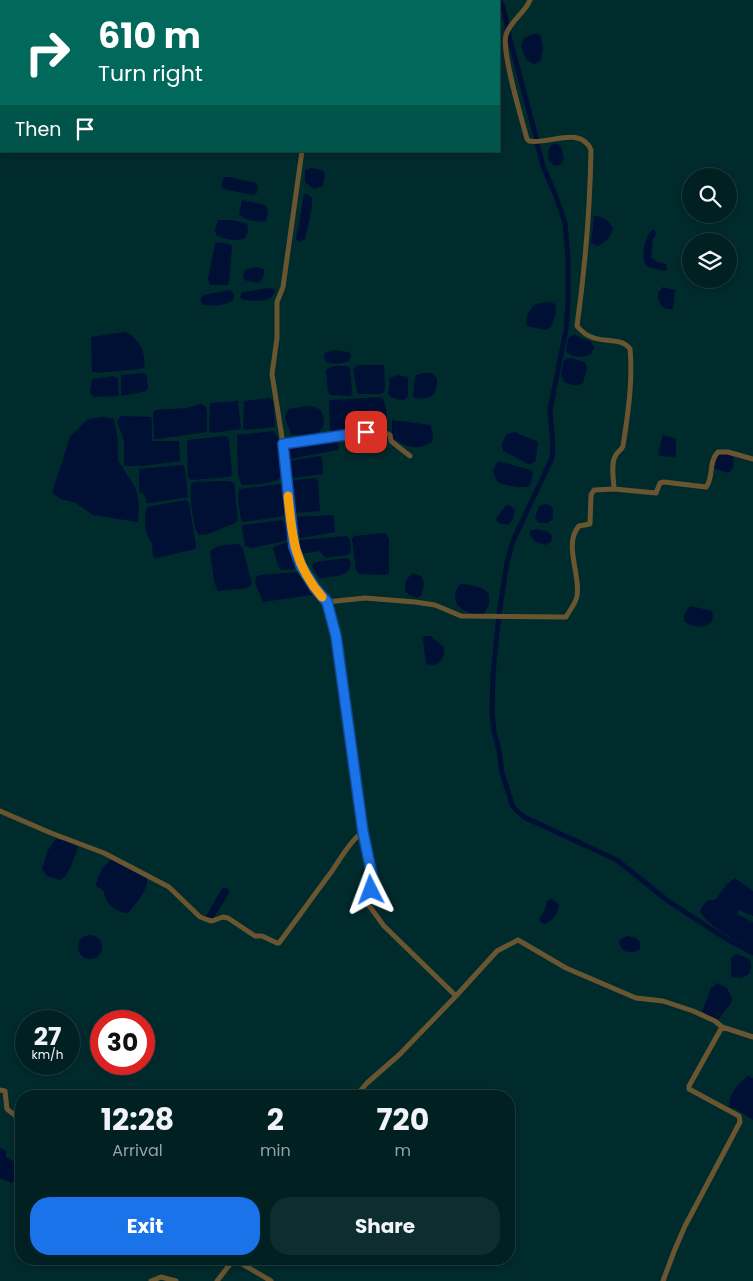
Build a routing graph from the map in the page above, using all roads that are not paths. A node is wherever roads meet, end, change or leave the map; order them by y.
1 (530, 0) edge
2 (302, 152) edge
3 (283, 444) junction
4 (410, 456) dead end
5 (753, 460) edge
6 (614, 489) junction
7 (327, 602) junction
8 (0, 811) edge
9 (363, 832) junction
10 (456, 996) junction
11 (722, 1028) junction
12 (753, 1037) edge
13 (0, 1090) edge
14 (361, 1090) edge
15 (15, 1115) edge
16 (230, 1265) edge
17 (244, 1265) edge
18 (151, 1281) edge
19 (176, 1281) edge
20 (218, 1281) edge
21 (271, 1281) edge
22 (664, 1281) edge

1 - 6 street
2 - 3 street
3 - 4 street
3 - 7 street
5 - 6 street
6 - 7 street
7 - 9 street
8 - 9 street
9 - 10 street
10 - 11 street
10 - 14 street
11 - 12 street
11 - 22 street
13 - 15 street
16 - 20 street
17 - 21 street
18 - 19 street

